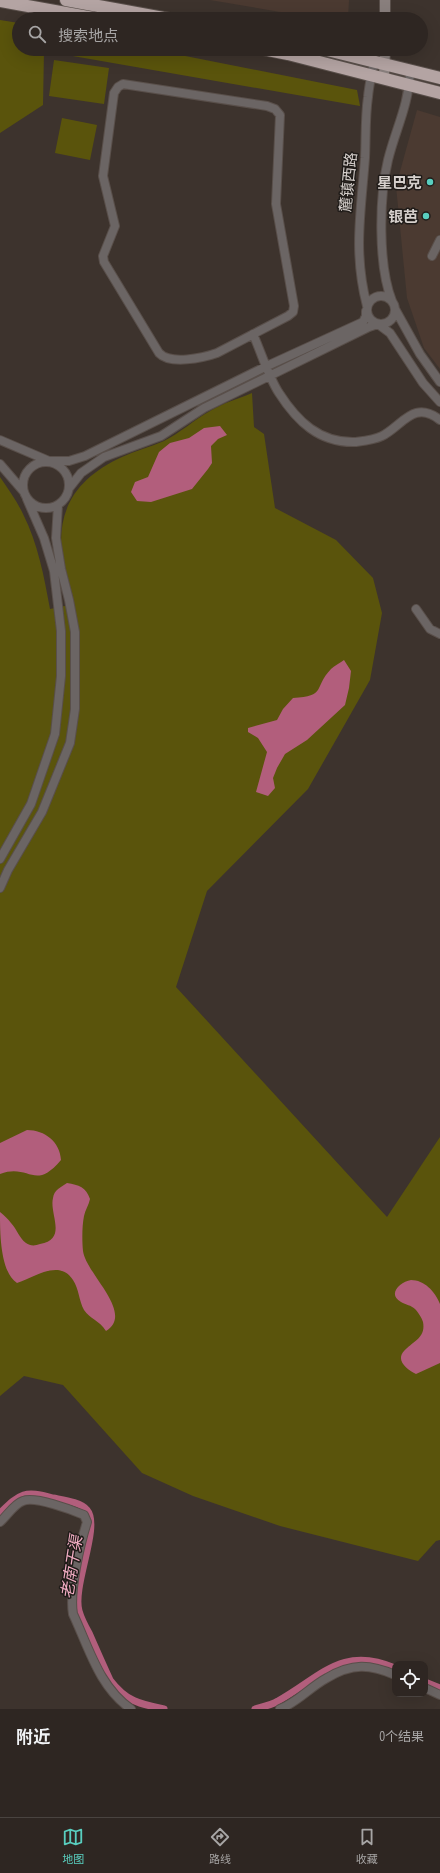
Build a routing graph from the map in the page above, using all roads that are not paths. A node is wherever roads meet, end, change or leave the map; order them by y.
1 (66, 0) edge
2 (385, 0) edge
3 (0, 1) edge
4 (60, 12) edge
5 (131, 12) edge
6 (385, 12) edge
7 (296, 56) edge
8 (353, 56) edge
9 (381, 56) edge
10 (379, 62) junction
11 (410, 71) junction
12 (371, 76) junction
13 (384, 78) junction
14 (440, 78) edge
15 (410, 84) junction
16 (440, 92) edge
17 (440, 240) edge
18 (432, 256) dead end
19 (394, 305) junction
20 (366, 308) junction
21 (378, 324) junction
22 (253, 334) junction
23 (267, 366) junction
24 (270, 375) junction
25 (440, 382) edge
26 (200, 399) junction
27 (440, 402) edge
28 (204, 408) junction
29 (440, 420) edge
30 (0, 440) edge
31 (101, 449) junction
32 (104, 457) junction
33 (49, 462) junction
34 (0, 464) edge
35 (70, 487) junction
36 (25, 496) junction
37 (58, 505) junction
38 (57, 570) junction
39 (416, 609) dead end
40 (440, 634) edge
41 (0, 859) edge
42 (0, 888) edge
43 (0, 1522) edge
44 (392, 1674) edge
45 (428, 1689) edge
46 (440, 1695) edge
47 (132, 1709) edge
48 (280, 1709) edge

1 - 5 highway
2 - 6 street
3 - 4 highway
7 - 12 highway
8 - 10 highway
9 - 10 street
10 - 11 highway
10 - 12 street, 麓镇西路
10 - 13 street
11 - 14 highway
11 - 15 street
12 - 13 highway
12 - 20 street, 麓镇西路
13 - 15 highway
15 - 16 highway
15 - 19 street
17 - 18 street
19 - 20 street
19 - 21 street
19 - 25 street
20 - 21 street
20 - 23 street
21 - 24 street
21 - 27 street
22 - 22 street
22 - 23 street
23 - 24 street
23 - 26 street
24 - 28 street
24 - 29 street
26 - 28 street
26 - 31 street
28 - 32 street
30 - 33 street
31 - 32 street
31 - 33 street
32 - 35 street
33 - 35 street
33 - 36 street
34 - 36 street
35 - 37 street
36 - 37 street
36 - 38 street
37 - 38 street
38 - 41 street
38 - 42 street
39 - 40 street
43 - 47 street
44 - 48 street
45 - 46 street

